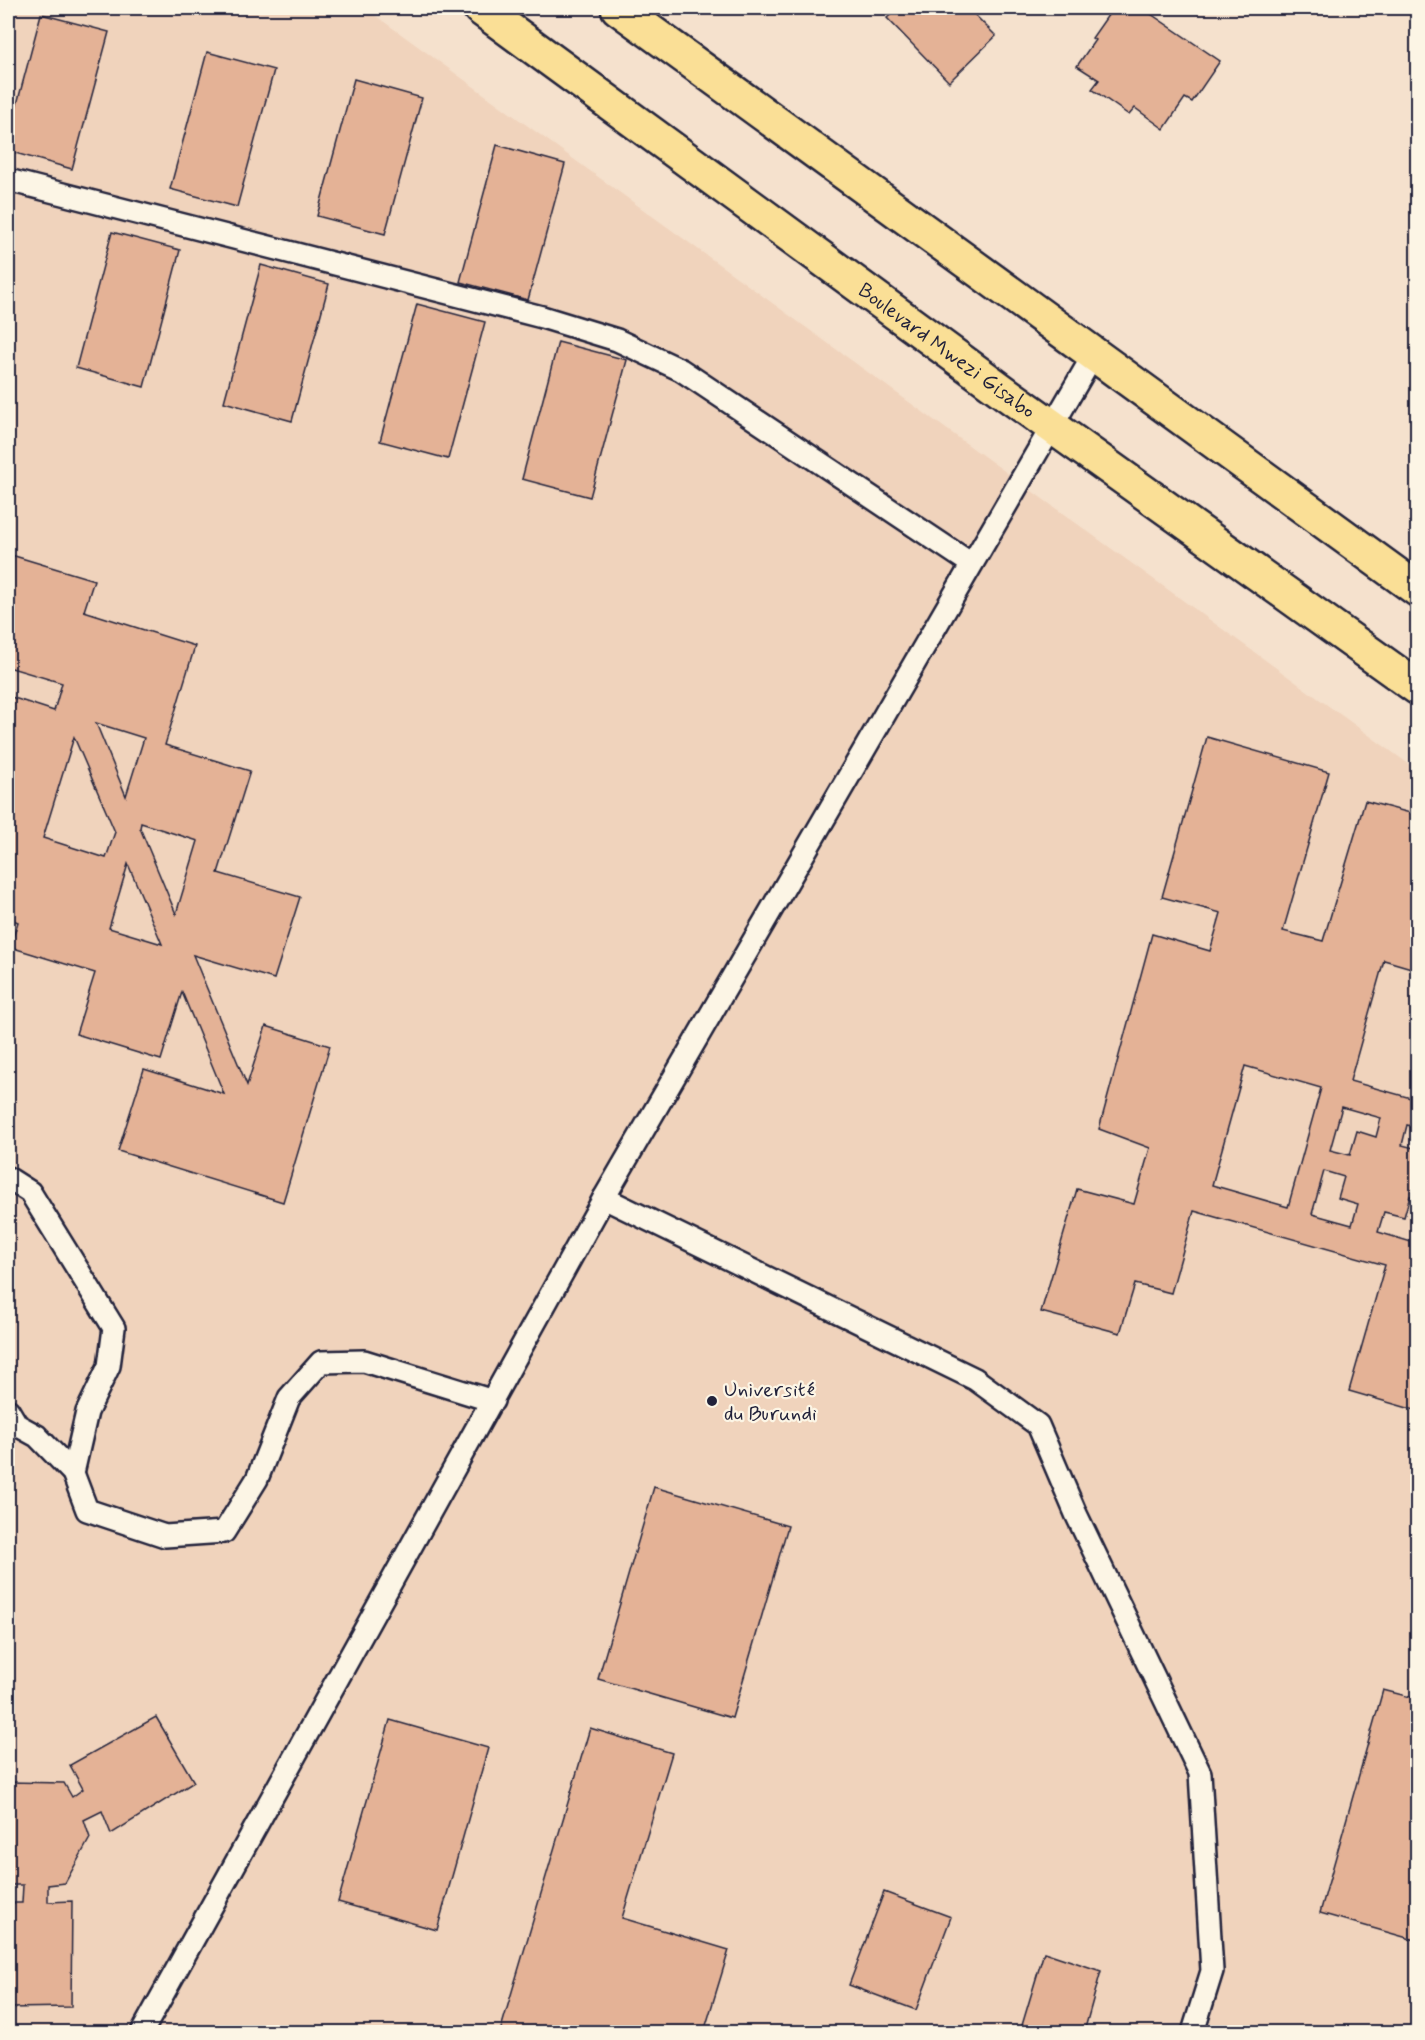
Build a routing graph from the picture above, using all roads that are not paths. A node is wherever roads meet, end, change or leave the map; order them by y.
1 (480, 8) edge
2 (618, 8) edge
3 (8, 180) edge
4 (1094, 354) junction
5 (1051, 425) junction
6 (970, 563) junction
7 (1418, 590) edge
8 (1418, 688) edge
9 (8, 1178) edge
10 (604, 1198) junction
11 (493, 1401) junction
12 (8, 1410) edge
13 (73, 1473) junction
14 (142, 2032) edge
15 (1193, 2032) edge

1 - 5 main road, Boulevard Mwezi Gisabo
2 - 4 main road
3 - 6 lane
4 - 5 lane
4 - 7 main road
5 - 6 lane
5 - 8 main road, Boulevard Mwezi Gisabo
6 - 10 lane
9 - 13 lane
10 - 11 lane
10 - 15 lane
11 - 13 lane
11 - 14 lane
12 - 13 lane

